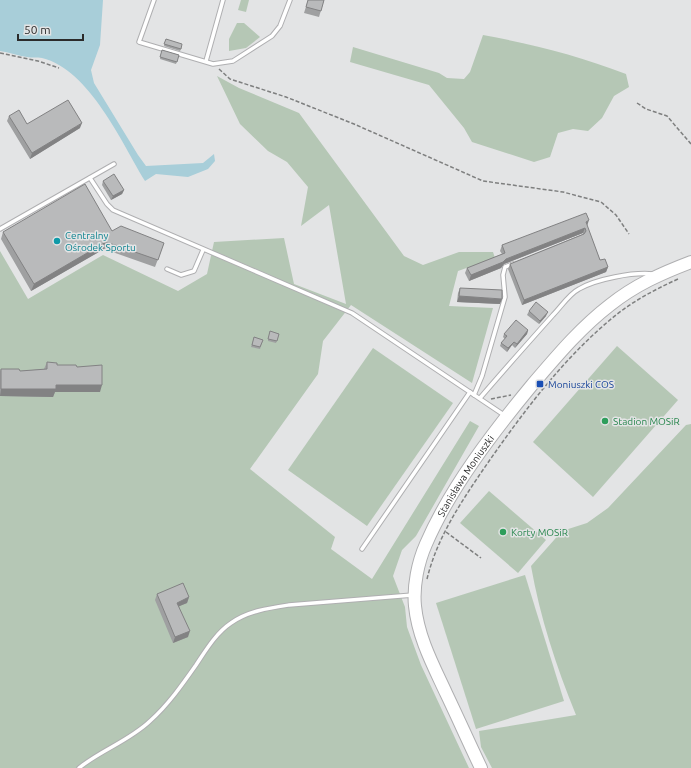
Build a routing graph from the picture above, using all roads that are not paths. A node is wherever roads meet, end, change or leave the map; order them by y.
1 (154, 0) edge
2 (223, 0) edge
3 (290, 0) edge
4 (206, 61) junction
5 (114, 164) dead end
6 (90, 178) junction
7 (0, 229) edge
8 (203, 250) junction
9 (519, 262) edge
10 (691, 262) edge
11 (167, 269) dead end
12 (658, 275) junction
13 (470, 392) junction
14 (474, 395) junction
15 (480, 398) junction
16 (506, 417) junction
17 (362, 549) dead end
18 (415, 595) junction
19 (79, 768) edge
20 (481, 768) edge

1 - 4 lane
2 - 4 lane
3 - 4 lane
5 - 6 lane
6 - 7 lane
6 - 8 lane
8 - 11 lane
8 - 13 lane
9 - 14 lane
10 - 12 main road, Stanisława Moniuszki
12 - 15 lane
12 - 16 main road, Stanisława Moniuszki
13 - 14 lane
13 - 17 lane
14 - 15 lane
15 - 16 lane
16 - 18 main road, Stanisława Moniuszki
18 - 19 lane
18 - 20 main road, Stanisława Moniuszki

